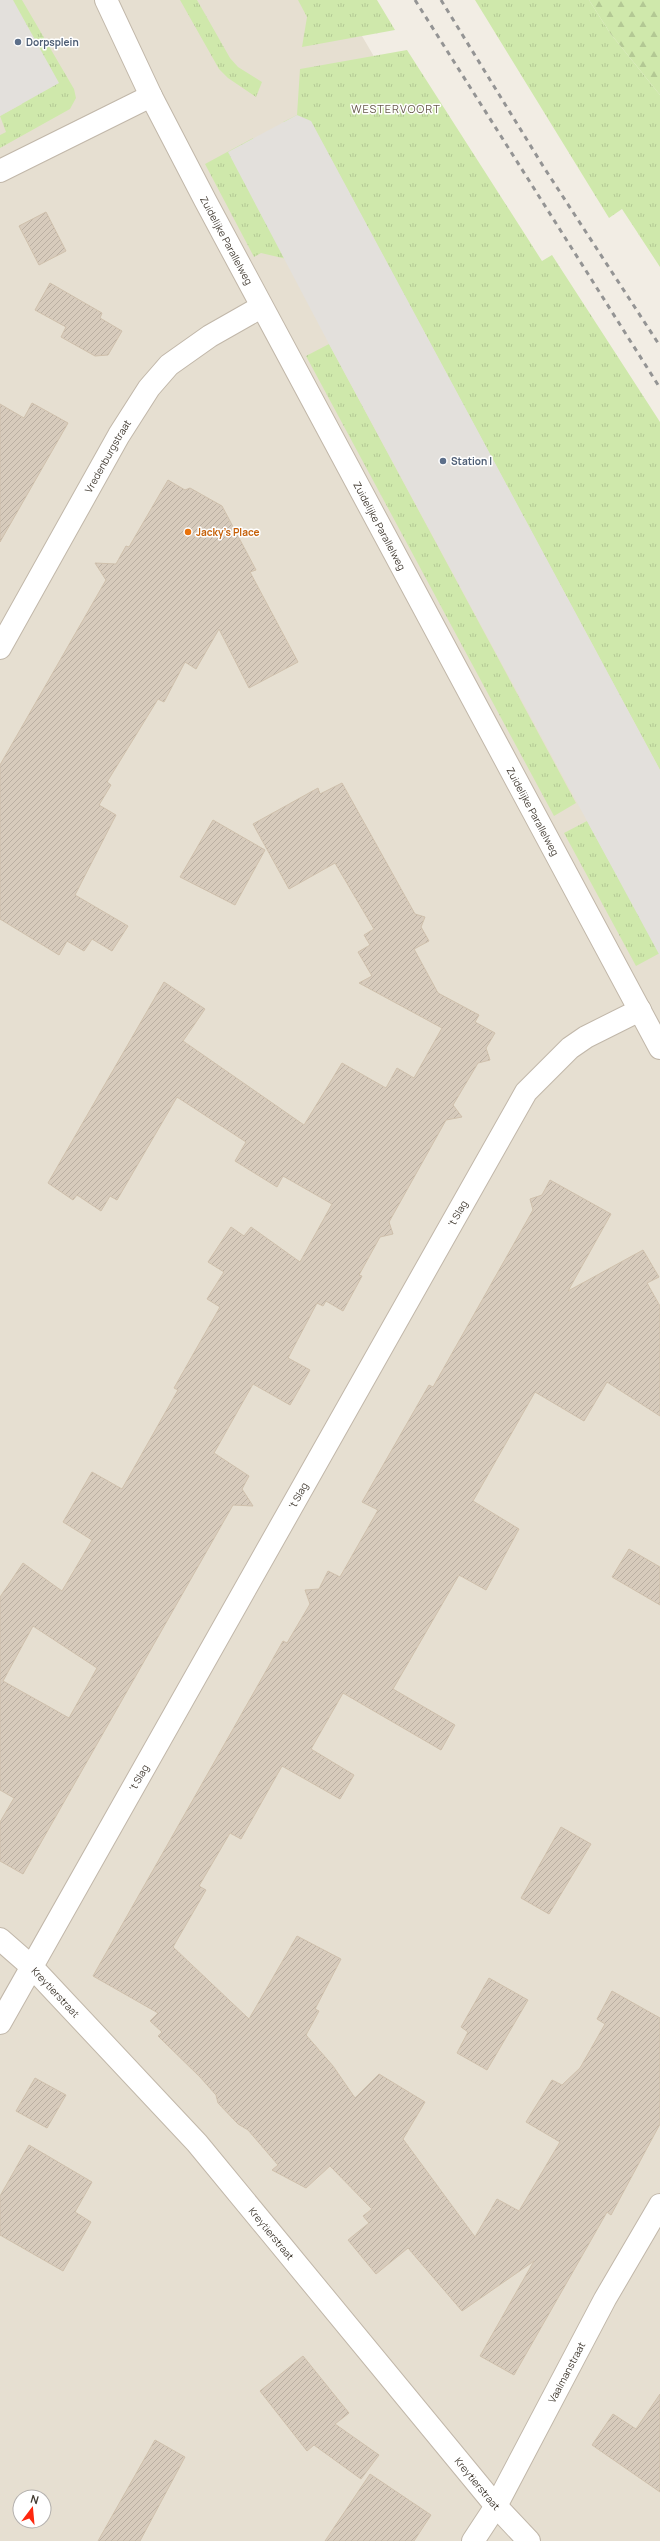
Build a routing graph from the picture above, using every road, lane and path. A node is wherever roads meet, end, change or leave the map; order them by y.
1 (106, 0) edge
2 (151, 96) junction
3 (0, 171) edge
4 (261, 307) junction
5 (0, 648) edge
6 (640, 1010) junction
7 (660, 1048) edge
8 (0, 1939) edge
9 (32, 1968) junction
10 (0, 2023) edge
11 (660, 2205) edge
12 (496, 2506) junction
13 (473, 2541) edge
14 (530, 2541) edge

1 - 2 street, Zuidelijke Parallelweg
2 - 3 street
2 - 4 street, Zuidelijke Parallelweg
4 - 5 street, Vredenburgstraat
4 - 6 street, Zuidelijke Parallelweg
6 - 7 street, Zuidelijke Parallelweg
6 - 9 street, 't Slag
8 - 9 street, Kreytierstraat
9 - 10 street, 't Slag
9 - 12 street, Kreytierstraat
11 - 12 street, Vaalmanstraat
12 - 13 street, Vaalmanstraat
12 - 14 street, Kreytierstraat

